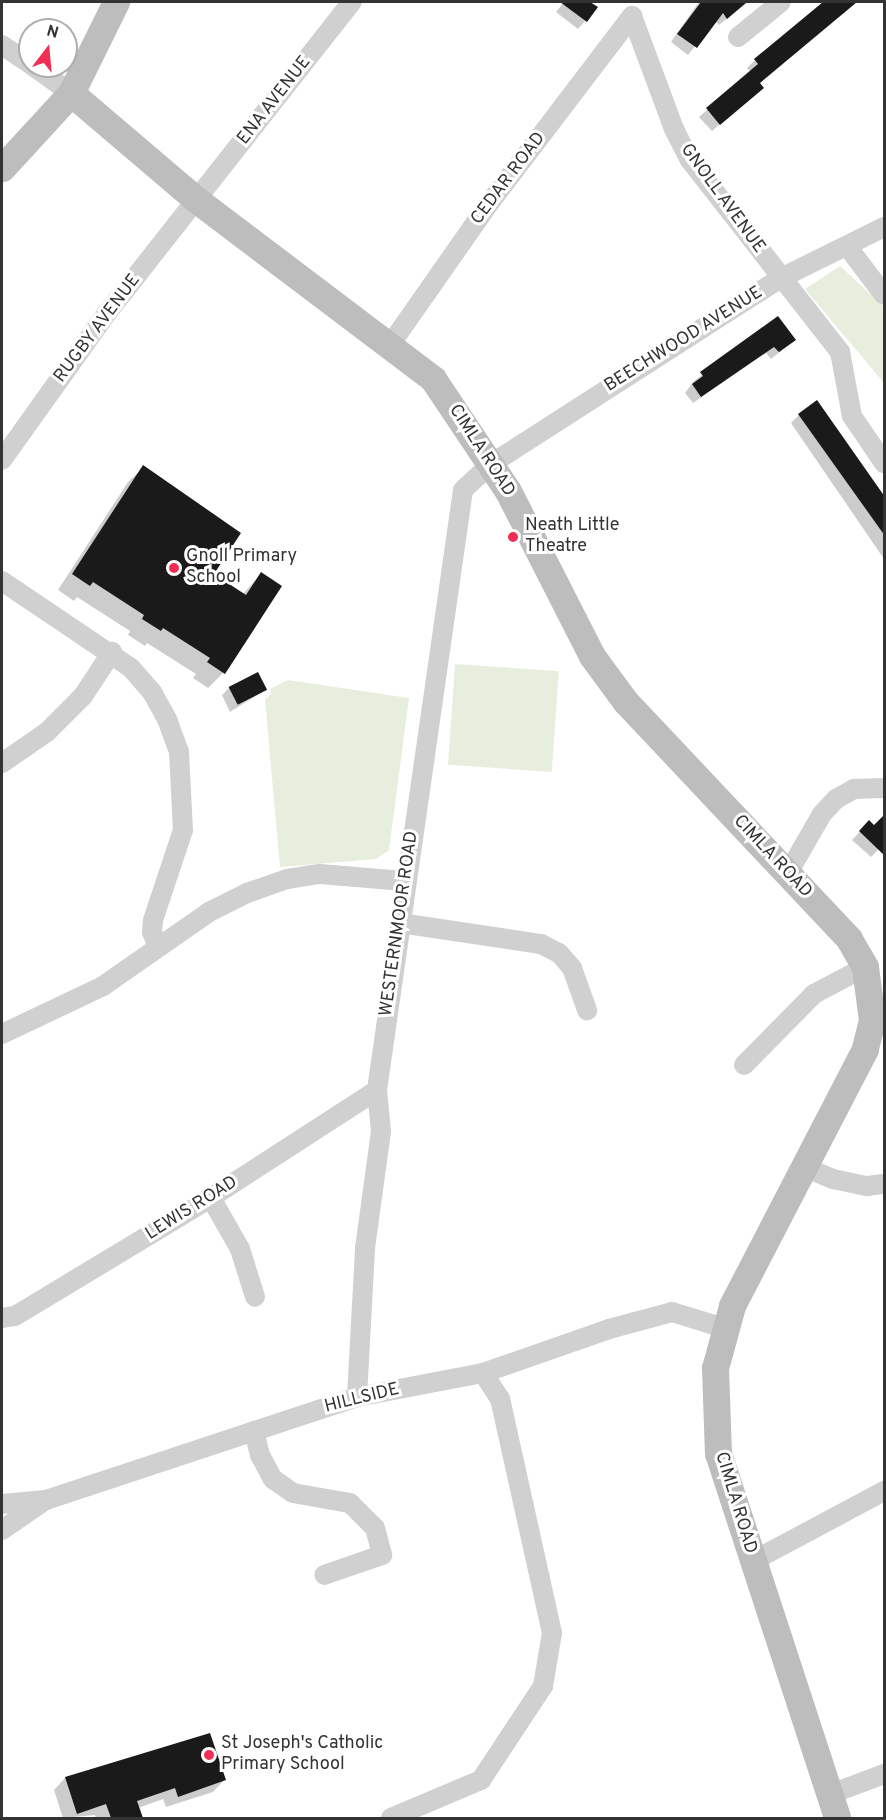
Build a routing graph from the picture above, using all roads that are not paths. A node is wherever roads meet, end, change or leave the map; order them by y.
1 (116, 2) edge
2 (352, 2) edge
3 (781, 2) edge
4 (632, 16) joint
5 (738, 37) dead end
6 (2, 45) edge
7 (18, 56) edge
8 (50, 78) edge
9 (71, 93) junction
10 (2, 168) edge
11 (198, 201) junction
12 (885, 227) edge
13 (847, 246) junction
14 (781, 279) junction
15 (885, 295) edge
16 (390, 345) junction
17 (2, 460) edge
18 (885, 463) edge
19 (491, 464) junction
20 (2, 581) edge
21 (112, 652) junction
22 (2, 763) edge
23 (885, 788) edge
24 (788, 873) junction
25 (404, 881) junction
26 (400, 923) junction
27 (158, 947) junction
28 (864, 967) junction
29 (587, 1010) dead end
30 (2, 1034) edge
31 (744, 1065) dead end
32 (377, 1090) junction
33 (802, 1166) junction
34 (885, 1184) edge
35 (211, 1198) junction
36 (255, 1297) dead end
37 (2, 1318) edge
38 (724, 1328) junction
39 (483, 1373) junction
40 (357, 1397) junction
41 (254, 1431) junction
42 (885, 1491) edge
43 (46, 1500) junction
44 (2, 1504) edge
45 (2, 1530) edge
46 (753, 1561) junction
47 (324, 1575) dead end
48 (885, 1774) edge
49 (834, 1806) edge
50 (391, 1818) edge

1 - 9 main road
2 - 11 street, ENA AVENUE
3 - 5 street
4 - 14 street, GNOLL AVENUE
4 - 16 street, CEDAR ROAD
6 - 7 street
8 - 9 street
9 - 10 main road
9 - 11 main road, CIMLA ROAD
11 - 16 main road, CIMLA ROAD
11 - 17 street, RUGBY AVENUE
12 - 13 street, BEECHWOOD AVENUE
13 - 14 street, BEECHWOOD AVENUE
13 - 15 street
14 - 18 street, GNOLL AVENUE
14 - 19 street, BEECHWOOD AVENUE
16 - 19 main road, CIMLA ROAD
19 - 24 main road, CIMLA ROAD
19 - 25 street, WESTERNMOOR ROAD
20 - 21 street
21 - 22 street
21 - 27 street
23 - 24 street
24 - 28 main road, CIMLA ROAD
25 - 26 street, WESTERNMOOR ROAD
25 - 27 street
26 - 29 street
26 - 32 street, WESTERNMOOR ROAD
27 - 30 street
28 - 31 street
28 - 33 main road, CIMLA ROAD
32 - 35 street, LEWIS ROAD
32 - 40 street, WESTERNMOOR ROAD
33 - 34 street
33 - 38 main road, CIMLA ROAD
35 - 36 street
35 - 37 street, LEWIS ROAD
38 - 39 street, HILLSIDE
38 - 46 main road, CIMLA ROAD
39 - 40 street, HILLSIDE
39 - 50 street
40 - 41 street, HILLSIDE
41 - 43 street, HILLSIDE
41 - 47 street
42 - 46 street
43 - 44 street, HILLSIDE
43 - 45 street
46 - 49 main road, CIMLA ROAD
48 - 49 street

